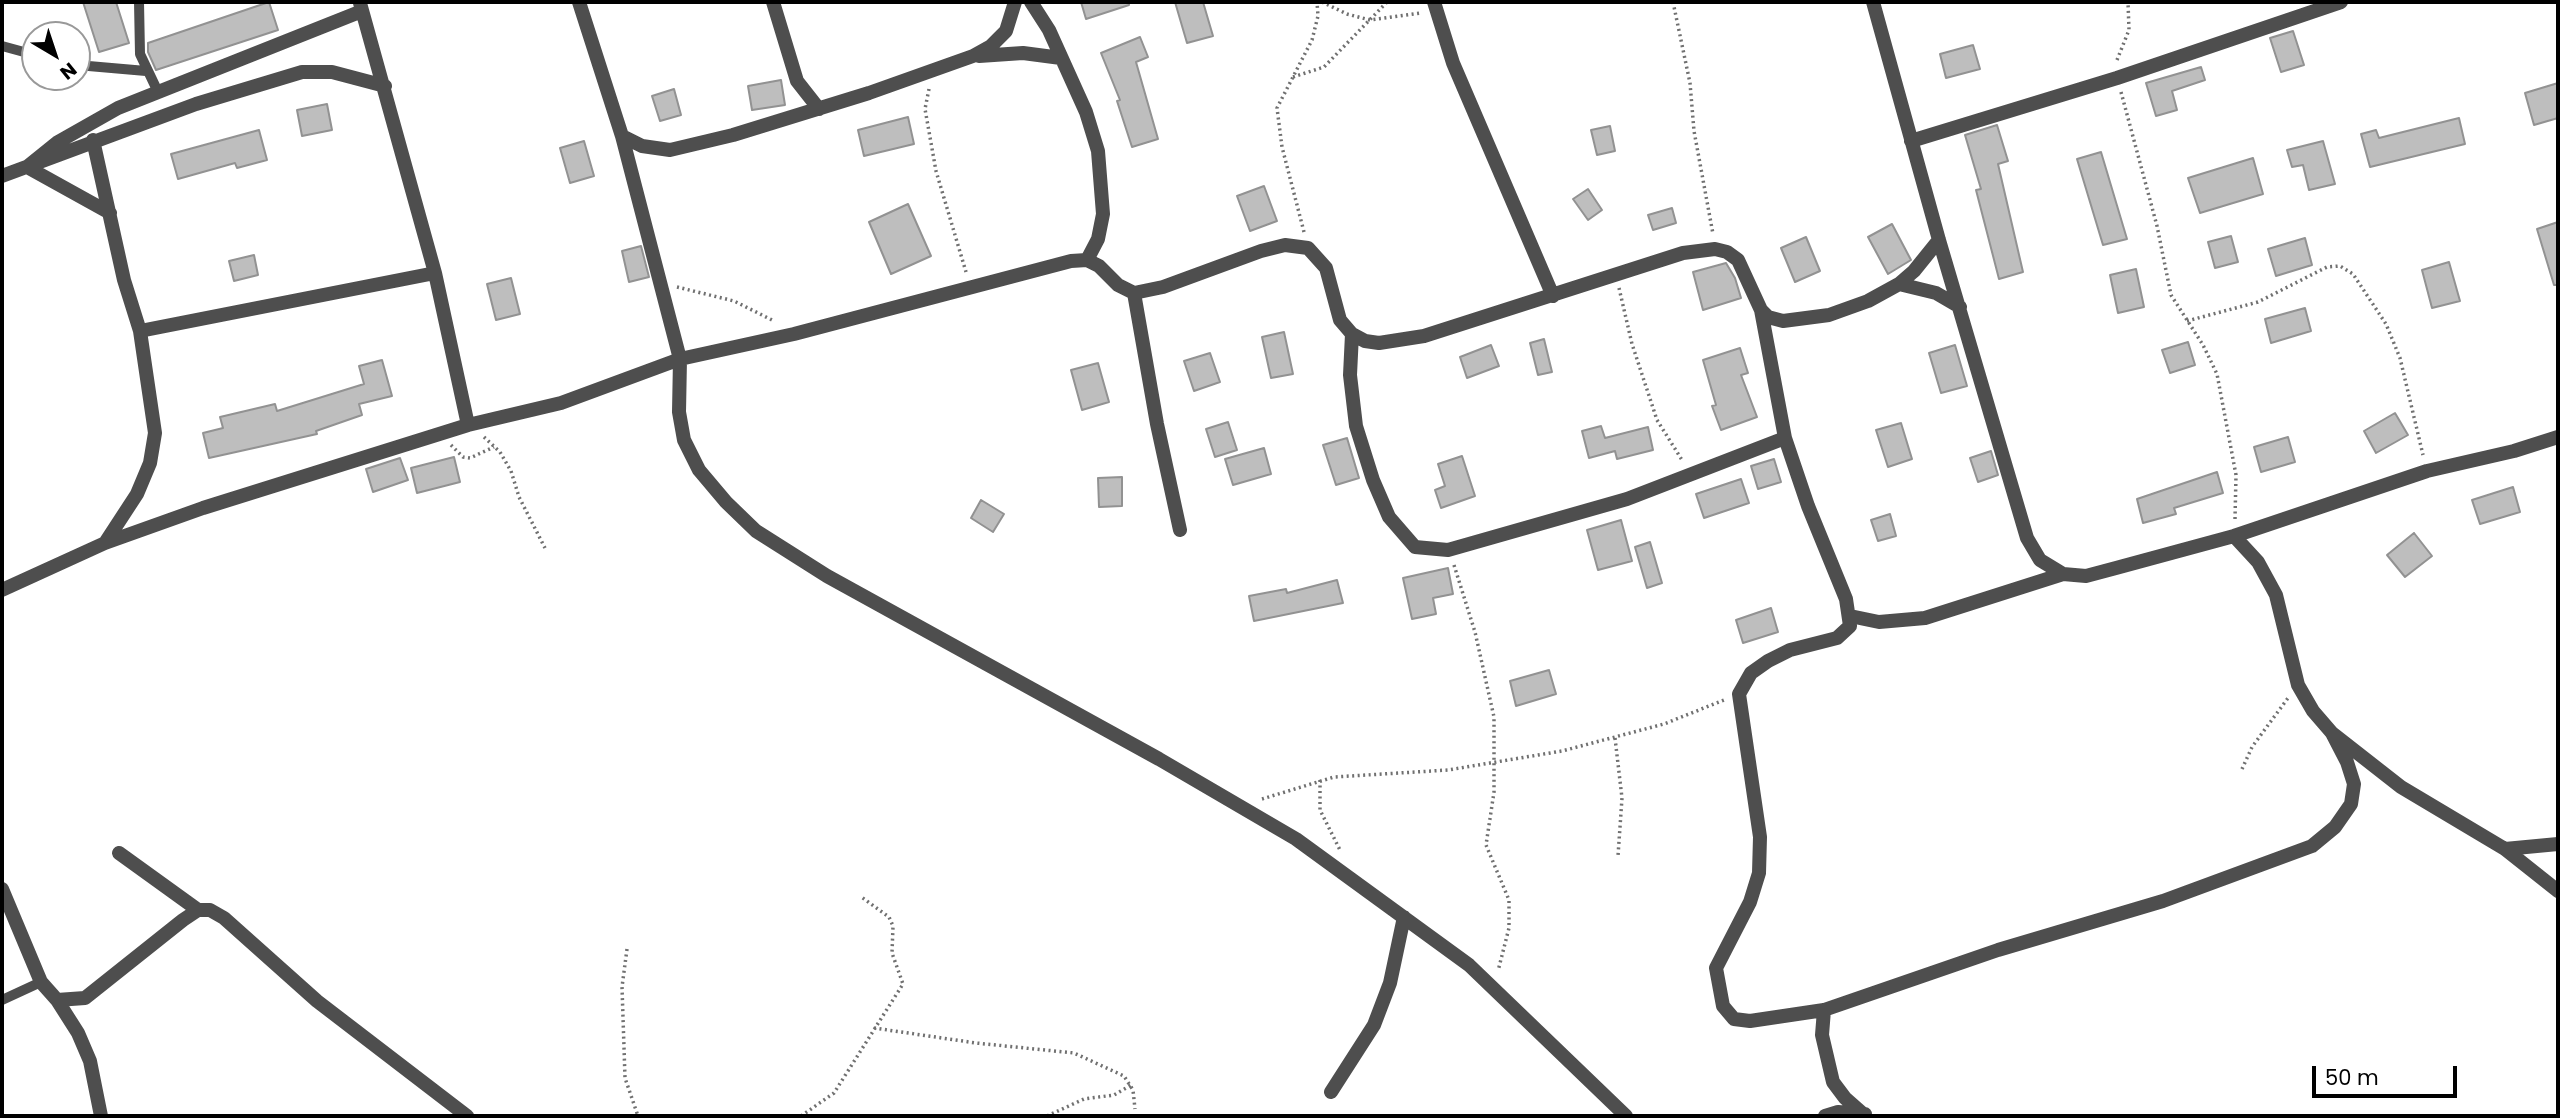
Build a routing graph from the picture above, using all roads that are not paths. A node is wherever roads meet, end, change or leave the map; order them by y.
1 (139, 2) edge
2 (579, 2) edge
3 (773, 2) edge
4 (1015, 2) edge
5 (1031, 2) edge
6 (1873, 2) edge
7 (2341, 2) edge
8 (361, 6) edge
9 (1435, 6) edge
10 (2, 46) edge
11 (21, 51) edge
12 (973, 56) junction
13 (1061, 58) junction
14 (91, 66) edge
15 (146, 71) junction
16 (386, 86) junction
17 (158, 92) junction
18 (819, 109) junction
19 (622, 136) junction
20 (93, 140) junction
21 (1911, 141) junction
22 (27, 167) junction
23 (2, 176) edge
24 (110, 213) junction
25 (1939, 240) junction
26 (1087, 260) junction
27 (435, 273) junction
28 (1899, 284) junction
29 (1134, 293) junction
30 (1553, 296) junction
31 (1960, 307) junction
32 (1761, 310) junction
33 (140, 331) junction
34 (1352, 334) junction
35 (680, 359) junction
36 (468, 425) junction
37 (2558, 437) edge
38 (1785, 438) junction
39 (1180, 530) dead end
40 (2234, 536) junction
41 (104, 543) junction
42 (2063, 574) junction
43 (2, 590) edge
44 (1850, 616) junction
45 (2332, 733) junction
46 (2558, 844) edge
47 (2505, 849) junction
48 (119, 853) dead end
49 (2, 889) edge
50 (2558, 891) edge
51 (198, 910) junction
52 (1404, 917) junction
53 (41, 982) junction
54 (2, 1000) edge
55 (57, 1000) junction
56 (1824, 1010) junction
57 (1331, 1092) dead end
58 (1866, 1115) edge
59 (101, 1116) edge
60 (467, 1116) edge
61 (1626, 1116) edge
62 (1825, 1116) edge

1 - 15 lane
2 - 19 street
3 - 18 street
4 - 12 street
5 - 13 street
6 - 21 street
7 - 21 street
8 - 16 street
8 - 17 street
9 - 30 street
10 - 11 lane
12 - 13 street
12 - 18 street
13 - 26 street
14 - 15 lane
15 - 17 lane
16 - 20 street
16 - 27 street
17 - 22 street
18 - 19 street
19 - 35 street
20 - 22 street
20 - 24 street
21 - 25 street
22 - 23 street
22 - 24 street
24 - 33 street
25 - 28 street
25 - 31 street
26 - 29 street
26 - 35 street
27 - 33 street
27 - 36 street
28 - 31 street
28 - 32 street
29 - 34 street
29 - 39 street
30 - 32 street
30 - 34 street
31 - 42 street
32 - 38 street
33 - 41 street
34 - 38 street
35 - 36 street
35 - 52 street
36 - 41 street
37 - 40 street
38 - 44 street
40 - 42 street
40 - 45 street
41 - 43 street
42 - 44 street
44 - 56 street
45 - 47 street
45 - 56 street
46 - 47 street
47 - 50 street
48 - 51 street
49 - 53 street
51 - 55 street
51 - 60 street
52 - 57 street
52 - 61 street
53 - 54 lane
53 - 55 street
55 - 59 street
56 - 58 street
58 - 62 street

